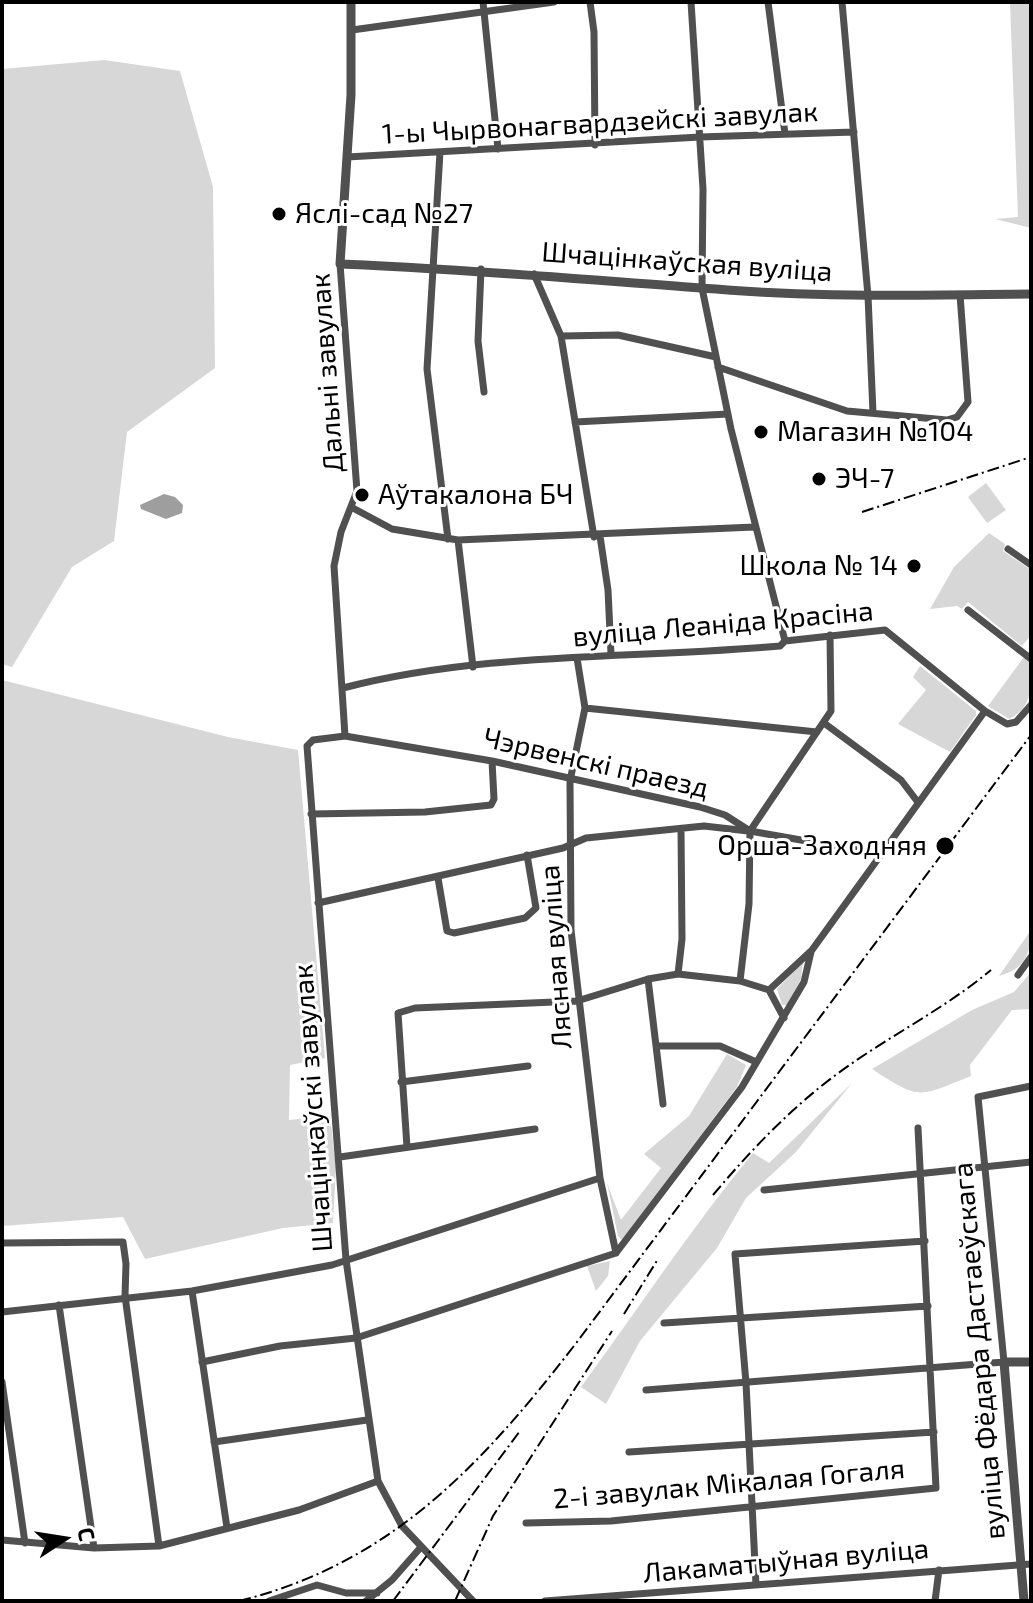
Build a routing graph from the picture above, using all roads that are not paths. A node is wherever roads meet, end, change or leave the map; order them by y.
1 (351, 2) edge
2 (483, 2) edge
3 (554, 2) edge
4 (590, 2) edge
5 (691, 2) edge
6 (768, 2) edge
7 (842, 2) edge
8 (484, 11) junction
9 (352, 30) junction
10 (854, 132) junction
11 (785, 134) junction
12 (700, 137) junction
13 (595, 145) junction
14 (498, 149) junction
15 (440, 152) junction
16 (347, 157) junction
17 (340, 264) junction
18 (431, 268) junction
19 (481, 269) junction
20 (534, 274) junction
21 (702, 288) junction
22 (1031, 294) edge
23 (960, 295) junction
24 (868, 296) junction
25 (561, 336) junction
26 (716, 357) junction
27 (718, 367) junction
28 (484, 392) dead end
29 (873, 413) junction
30 (728, 414) junction
31 (575, 422) junction
32 (351, 507) junction
33 (754, 527) junction
34 (597, 536) junction
35 (448, 539) junction
36 (458, 540) junction
37 (1008, 549) dead end
38 (1031, 565) edge
39 (968, 610) dead end
40 (830, 635) junction
41 (785, 641) junction
42 (611, 654) junction
43 (577, 658) junction
44 (1031, 659) edge
45 (473, 667) junction
46 (343, 688) junction
47 (1031, 705) edge
48 (585, 708) junction
49 (985, 711) junction
50 (824, 723) junction
51 (817, 732) junction
52 (345, 736) junction
53 (492, 761) junction
54 (570, 781) junction
55 (917, 801) junction
56 (311, 814) junction
57 (681, 829) junction
58 (750, 831) junction
59 (571, 843) junction
60 (880, 854) junction
61 (527, 855) junction
62 (438, 878) junction
63 (318, 903) junction
64 (812, 950) junction
65 (1031, 957) edge
66 (678, 974) junction
67 (1018, 975) dead end
68 (648, 979) junction
69 (740, 981) junction
70 (769, 990) junction
71 (577, 1001) junction
72 (784, 1018) junction
73 (656, 1046) junction
74 (754, 1061) junction
75 (528, 1066) dead end
76 (401, 1082) junction
77 (1031, 1086) edge
78 (663, 1104) dead end
79 (918, 1128) dead end
80 (535, 1129) dead end
81 (407, 1147) junction
82 (340, 1157) junction
83 (1031, 1162) edge
84 (984, 1170) junction
85 (921, 1176) junction
86 (600, 1178) junction
87 (764, 1190) dead end
88 (925, 1241) junction
89 (2, 1243) edge
90 (616, 1253) junction
91 (346, 1260) junction
92 (192, 1291) junction
93 (125, 1296) junction
94 (59, 1305) junction
95 (928, 1306) junction
96 (2, 1312) edge
97 (739, 1320) junction
98 (664, 1323) dead end
99 (356, 1338) junction
100 (202, 1362) junction
101 (1004, 1362) junction
102 (1031, 1362) edge
103 (932, 1369) junction
104 (2, 1382) edge
105 (746, 1383) junction
106 (646, 1390) dead end
107 (367, 1420) junction
108 (934, 1432) junction
109 (214, 1442) junction
110 (749, 1447) junction
111 (629, 1452) dead end
112 (378, 1481) junction
113 (752, 1508) junction
114 (526, 1523) dead end
115 (227, 1528) junction
116 (2, 1540) edge
117 (25, 1543) junction
118 (159, 1546) junction
119 (421, 1547) junction
120 (94, 1548) junction
121 (1026, 1564) edge
122 (939, 1570) junction
123 (756, 1585) junction
124 (377, 1593) junction
125 (269, 1601) edge
126 (366, 1601) edge
127 (473, 1601) edge
128 (545, 1601) edge
129 (935, 1601) edge
130 (1024, 1601) edge

1 - 9 street, Дальні завулак
2 - 8 street
3 - 8 street
4 - 13 street
5 - 12 street
6 - 11 street
7 - 10 street
8 - 9 street
8 - 14 street
9 - 16 street, Дальні завулак
10 - 11 street, 1-ы Чырвонагвардзейскі завулак
10 - 24 street
11 - 12 street, 1-ы Чырвонагвардзейскі завулак
12 - 13 street, 1-ы Чырвонагвардзейскі завулак
12 - 21 street
13 - 14 street, 1-ы Чырвонагвардзейскі завулак
14 - 15 street, 1-ы Чырвонагвардзейскі завулак
15 - 16 street, 1-ы Чырвонагвардзейскі завулак
15 - 18 street
16 - 17 street, Дальні завулак
17 - 18 street, Шчацінкаўская вуліца
17 - 32 street, Дальні завулак
18 - 19 street, Шчацінкаўская вуліца
18 - 35 street
19 - 20 street, Шчацінкаўская вуліца
19 - 28 street
20 - 21 street, Шчацінкаўская вуліца
20 - 25 street
21 - 24 street, Шчацінкаўская вуліца
21 - 26 street
22 - 23 street, Шчацінкаўская вуліца
23 - 24 street, Шчацінкаўская вуліца
23 - 29 street
24 - 29 street
25 - 26 street
25 - 31 street
26 - 27 street
27 - 29 street
27 - 30 street
30 - 31 street
30 - 33 street
31 - 34 street
32 - 35 street
32 - 46 street, Дальні завулак
33 - 34 street
33 - 41 street
34 - 36 street
34 - 42 street
35 - 36 street
36 - 45 street
37 - 38 street
39 - 44 street
40 - 41 street, вуліца Леаніда Красіна
40 - 49 street, вуліца Леаніда Красіна
40 - 50 street
41 - 42 street, вуліца Леаніда Красіна
42 - 43 street, вуліца Леаніда Красіна
43 - 45 street, вуліца Леаніда Красіна
43 - 48 street, Лясная вуліца
45 - 46 street, вуліца Леаніда Красіна
46 - 52 street, Дальні завулак
47 - 49 street
48 - 51 street
48 - 54 street, Лясная вуліца
49 - 55 street
50 - 51 street
50 - 55 street
51 - 58 street
52 - 53 street, Чэрвенскі праезд
52 - 56 street, Шчацінкаўскі завулак
53 - 54 street, Чэрвенскі праезд
53 - 56 street
54 - 58 street, Чэрвенскі праезд
54 - 59 street, Лясная вуліца
55 - 60 street
56 - 63 street, Шчацінкаўскі завулак
57 - 58 street
57 - 59 street
57 - 66 street
58 - 60 street, Чэрвенскі праезд
58 - 69 street
59 - 61 street
59 - 71 street, Лясная вуліца
60 - 64 street
61 - 62 street
61 - 62 street
62 - 63 street
63 - 82 street, Шчацінкаўскі завулак
64 - 70 street
64 - 72 street
65 - 67 street
66 - 68 street
66 - 69 street
68 - 71 street
68 - 73 street
69 - 70 street
70 - 72 street
71 - 76 street
71 - 86 street, Лясная вуліца
72 - 74 street
73 - 74 street
73 - 78 street
74 - 90 street
75 - 76 street
76 - 81 street
77 - 84 street, вуліца Фёдара Дастаеўскага
79 - 85 street
80 - 81 street
81 - 82 street
82 - 91 street, Шчацінкаўскі завулак
83 - 84 street
84 - 85 street
84 - 101 street, вуліца Фёдара Дастаеўскага
85 - 87 street
85 - 88 street
86 - 90 street, Лясная вуліца
86 - 91 street
88 - 95 street
88 - 97 street
89 - 93 street
90 - 99 street
91 - 92 street
91 - 99 street, Шчацінкаўскі завулак
92 - 93 street
92 - 100 street
93 - 94 street
93 - 118 street
94 - 96 street
94 - 120 street
95 - 97 street
95 - 103 street
97 - 98 street
97 - 105 street
99 - 100 street
99 - 107 street, Шчацінкаўскі завулак
100 - 109 street
101 - 102 street
101 - 103 street
101 - 121 street, вуліца Фёдара Дастаеўскага
103 - 105 street
103 - 108 street
104 - 117 street
105 - 106 street
105 - 110 street
107 - 109 street
107 - 112 street, Шчацінкаўскі завулак
108 - 110 street
108 - 113 street, 2-і завулак Мікалая Гогаля
109 - 115 street
110 - 111 street
110 - 113 street
112 - 115 street
112 - 119 street, Шчацінкаўскі завулак
113 - 114 street, 2-і завулак Мікалая Гогаля
113 - 123 street
115 - 118 street
116 - 117 street
117 - 120 street
118 - 120 street
119 - 124 street
119 - 127 street, Шчацінкаўскі завулак
121 - 122 street, Лакаматыўная вуліца
121 - 130 street, вуліца Фёдара Дастаеўскага
122 - 123 street, Лакаматыўная вуліца
122 - 129 street
123 - 128 street, Лакаматыўная вуліца
124 - 125 street
124 - 126 street

